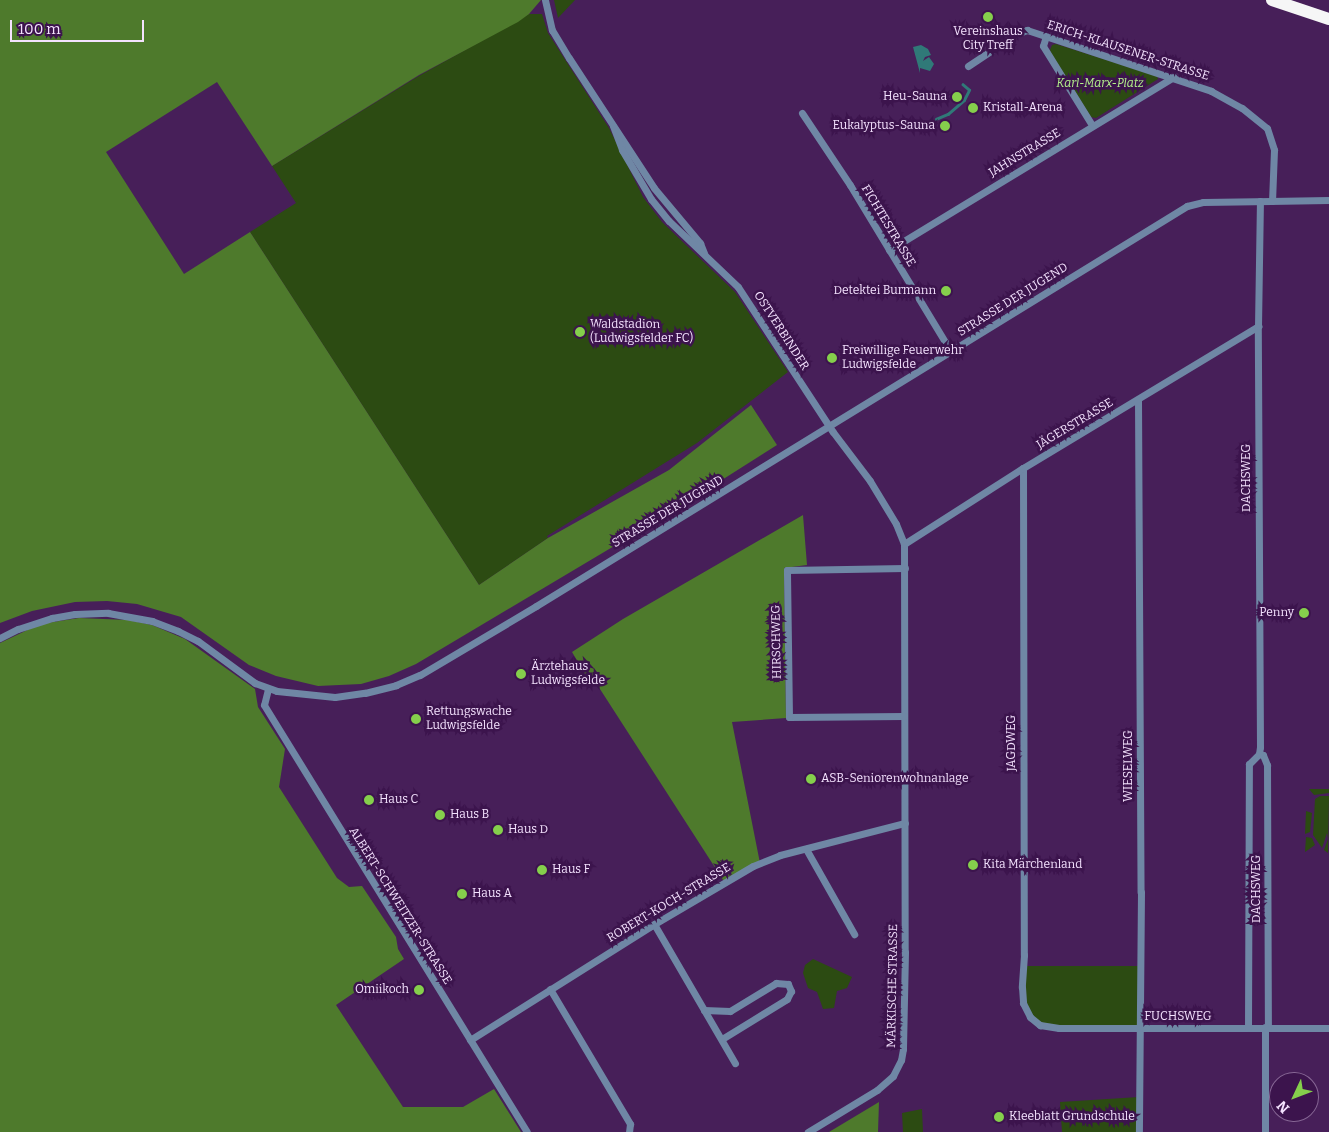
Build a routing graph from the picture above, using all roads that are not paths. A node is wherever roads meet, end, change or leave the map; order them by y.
1 (545, 0) edge
2 (1272, 0) edge
3 (1329, 19) edge
4 (1046, 36) junction
5 (968, 66) dead end
6 (1172, 77) junction
7 (802, 113) dead end
8 (1092, 126) junction
9 (1329, 200) edge
10 (1260, 201) junction
11 (1272, 201) junction
12 (889, 250) junction
13 (1258, 326) junction
14 (951, 352) junction
15 (1138, 400) junction
16 (830, 425) junction
17 (1023, 468) junction
18 (904, 544) junction
19 (905, 568) junction
20 (0, 638) edge
21 (268, 689) junction
22 (904, 716) junction
23 (1258, 754) junction
24 (905, 823) junction
25 (806, 849) junction
26 (654, 924) junction
27 (854, 934) dead end
28 (550, 989) junction
29 (704, 1010) junction
30 (1030, 1017) joint
31 (1140, 1028) junction
32 (1248, 1028) junction
33 (1266, 1028) junction
34 (1329, 1028) edge
35 (722, 1039) junction
36 (470, 1040) junction
37 (735, 1063) dead end
38 (527, 1132) edge
39 (629, 1132) edge
40 (808, 1132) edge
41 (1139, 1132) edge
42 (1265, 1132) edge

1 - 16 street, OSTVERBINDER
2 - 3 highway
4 - 5 street, ERICH-KLAUSENER-STRASSE
4 - 6 street, ERICH-KLAUSENER-STRASSE
4 - 8 street
6 - 8 street, JAHNSTRASSE
6 - 11 street, ERICH-KLAUSENER-STRASSE
7 - 12 street, FICHTESTRASSE
8 - 12 street, JAHNSTRASSE
9 - 11 street, STRASSE DER JUGEND
10 - 11 street, STRASSE DER JUGEND
10 - 13 street, DACHSWEG
10 - 14 street, STRASSE DER JUGEND
12 - 14 street, FICHTESTRASSE
13 - 15 street, JÄGERSTRASSE
13 - 23 street, DACHSWEG
14 - 16 street, STRASSE DER JUGEND
15 - 17 street, JÄGERSTRASSE
15 - 31 street, WIESELWEG
16 - 18 street
16 - 21 street, STRASSE DER JUGEND
17 - 18 street, JÄGERSTRASSE
17 - 30 street, JAGDWEG
18 - 19 street
19 - 22 street
19 - 22 street, HIRSCHWEG
20 - 21 street, STRASSE DER JUGEND
21 - 36 street, ALBERT-SCHWEITZER-STRASSE
22 - 24 street
23 - 32 street, DACHSWEG
23 - 33 street, DACHSWEG
24 - 25 street, ROBERT-KOCH-STRASSE
24 - 40 street, MÄRKISCHE STRASSE
25 - 26 street, ROBERT-KOCH-STRASSE
25 - 27 street
26 - 28 street, ROBERT-KOCH-STRASSE
26 - 29 street
28 - 36 street, ROBERT-KOCH-STRASSE
28 - 39 street
29 - 35 street
29 - 35 street
30 - 31 street, FUCHSWEG
31 - 32 street, FUCHSWEG
31 - 41 street, WIESELWEG
32 - 33 street, FUCHSWEG
33 - 34 street, FUCHSWEG
33 - 42 street, DACHSWEG
35 - 37 street
36 - 38 street, ALBERT-SCHWEITZER-STRASSE

